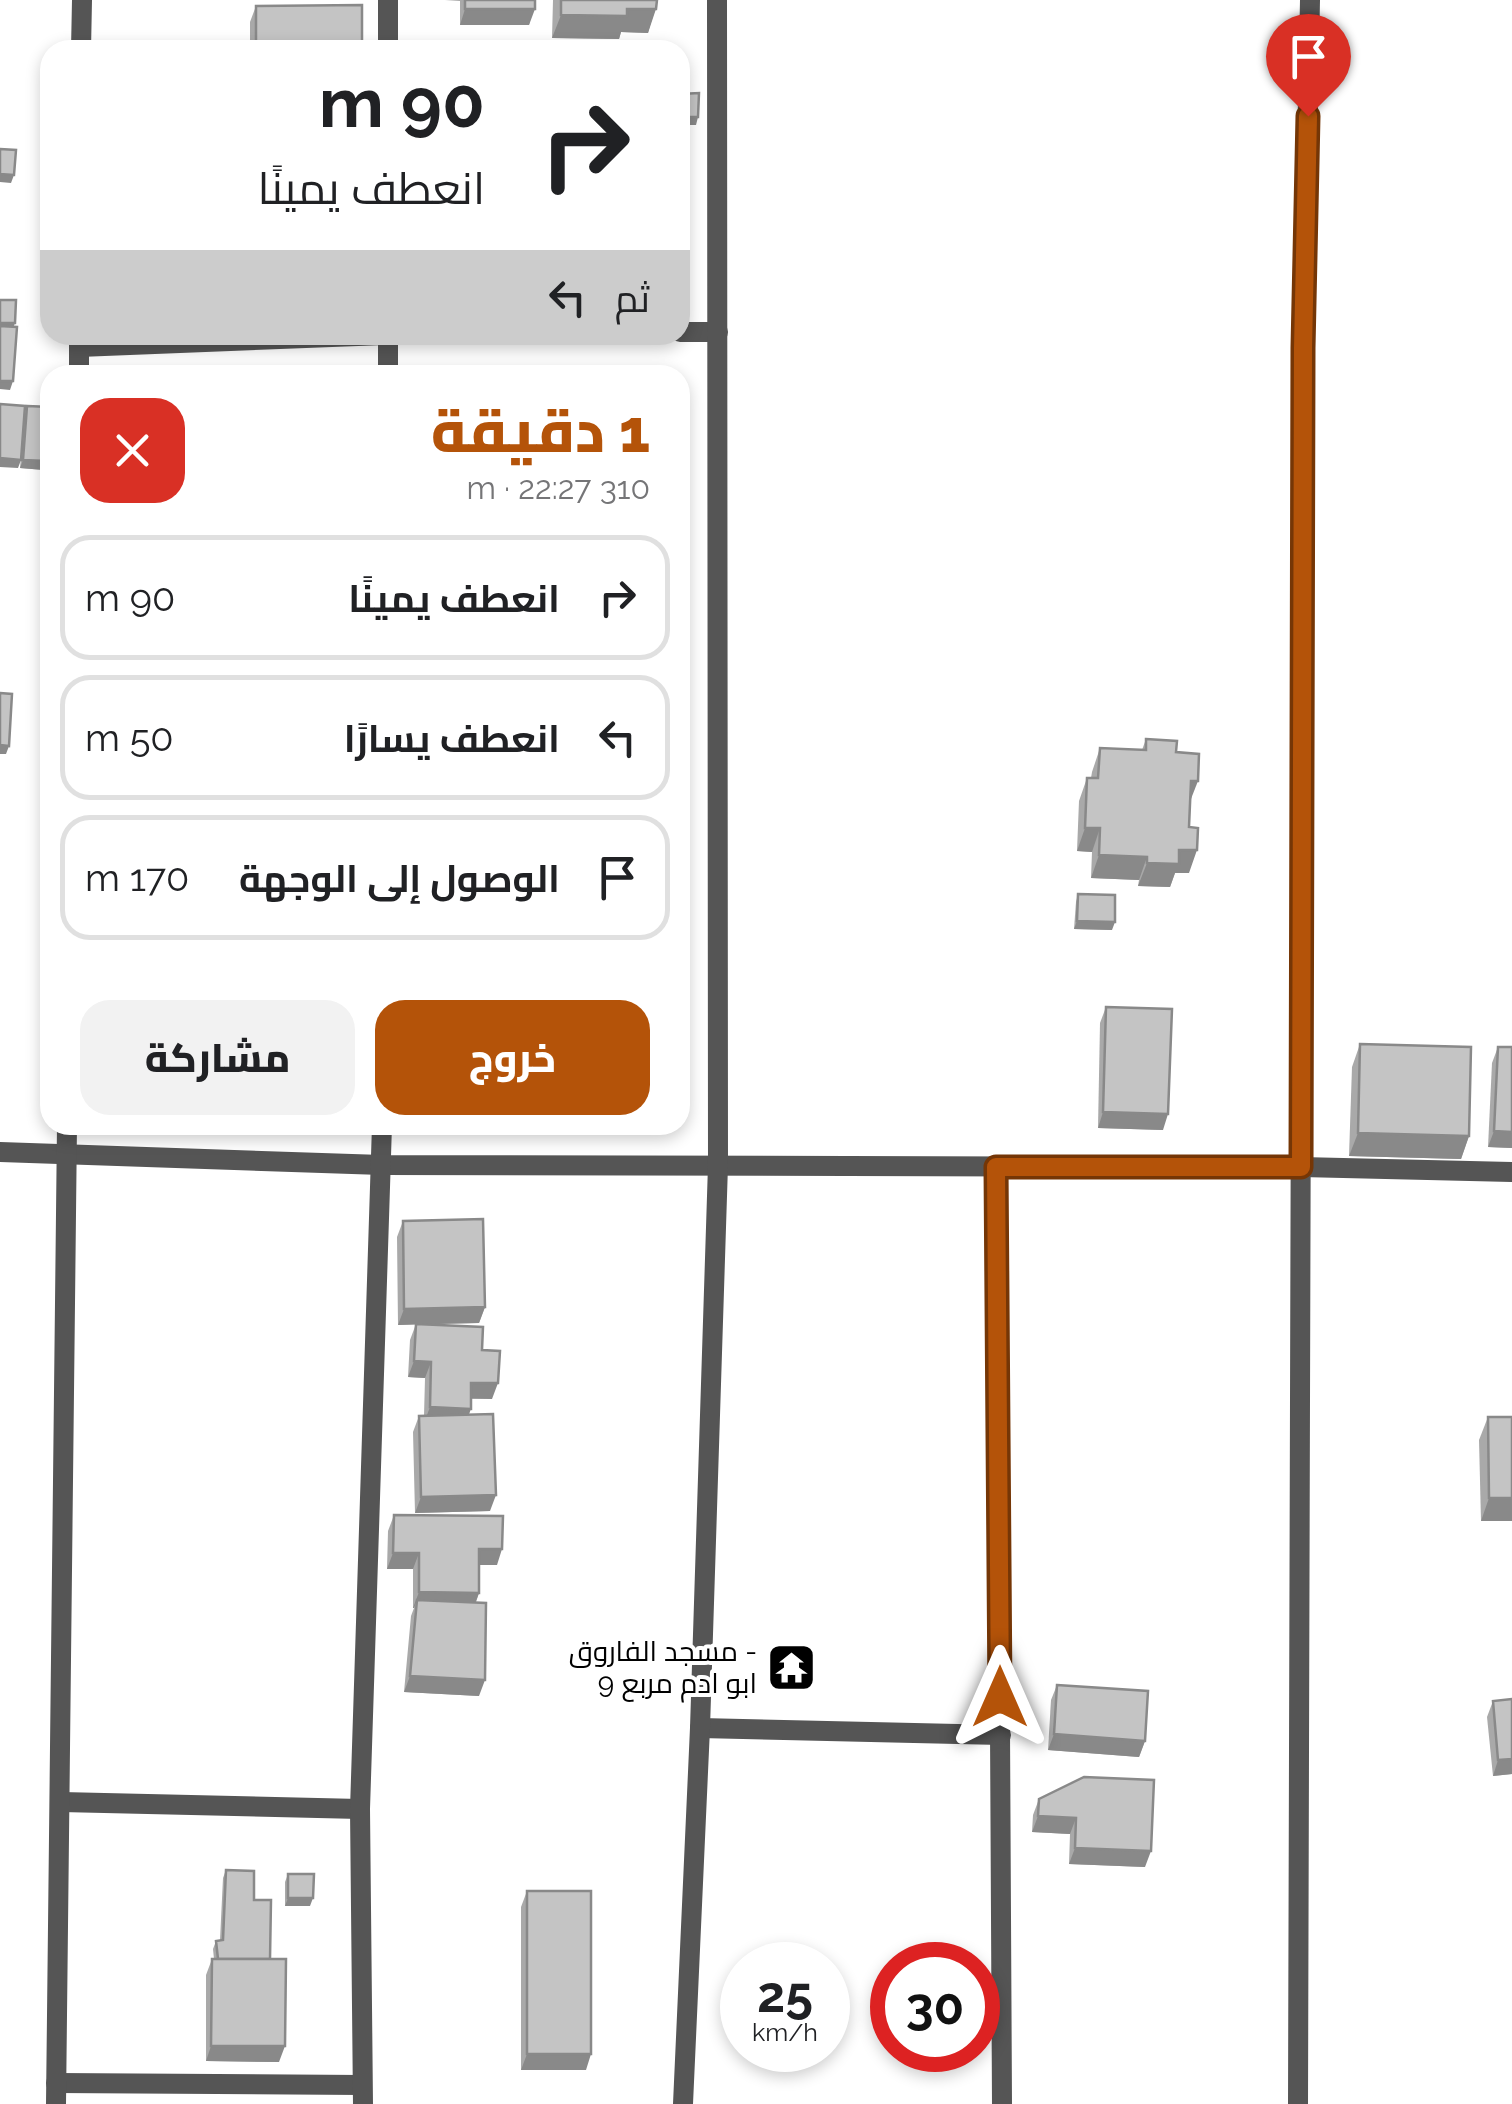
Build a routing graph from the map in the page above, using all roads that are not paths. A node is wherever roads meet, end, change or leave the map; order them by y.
1 (82, 0) edge
2 (388, 0) edge
3 (716, 0) edge
4 (1310, 0) edge
5 (81, 40) edge
6 (388, 40) edge
7 (690, 332) edge
8 (718, 332) junction
9 (67, 1135) edge
10 (382, 1135) edge
11 (0, 1152) edge
12 (67, 1153) junction
13 (382, 1165) junction
14 (718, 1165) junction
15 (996, 1167) junction
16 (1301, 1167) junction
17 (1512, 1172) edge
18 (700, 1728) junction
19 (1001, 1735) junction
20 (61, 1802) junction
21 (360, 1809) junction
22 (56, 2094) edge
23 (362, 2094) edge
24 (683, 2104) edge
25 (1002, 2104) edge
26 (1298, 2104) edge

1 - 5 street
2 - 6 street
3 - 8 street
4 - 16 street
7 - 8 street
8 - 14 street
9 - 12 street
10 - 13 street
11 - 12 street
12 - 13 street
12 - 20 street
13 - 14 street
13 - 21 street
14 - 15 street
14 - 18 street
15 - 16 street
15 - 19 street
16 - 17 street
16 - 26 street
18 - 19 street
18 - 24 street
19 - 25 street
20 - 21 street
20 - 22 street
21 - 23 street
22 - 23 street

